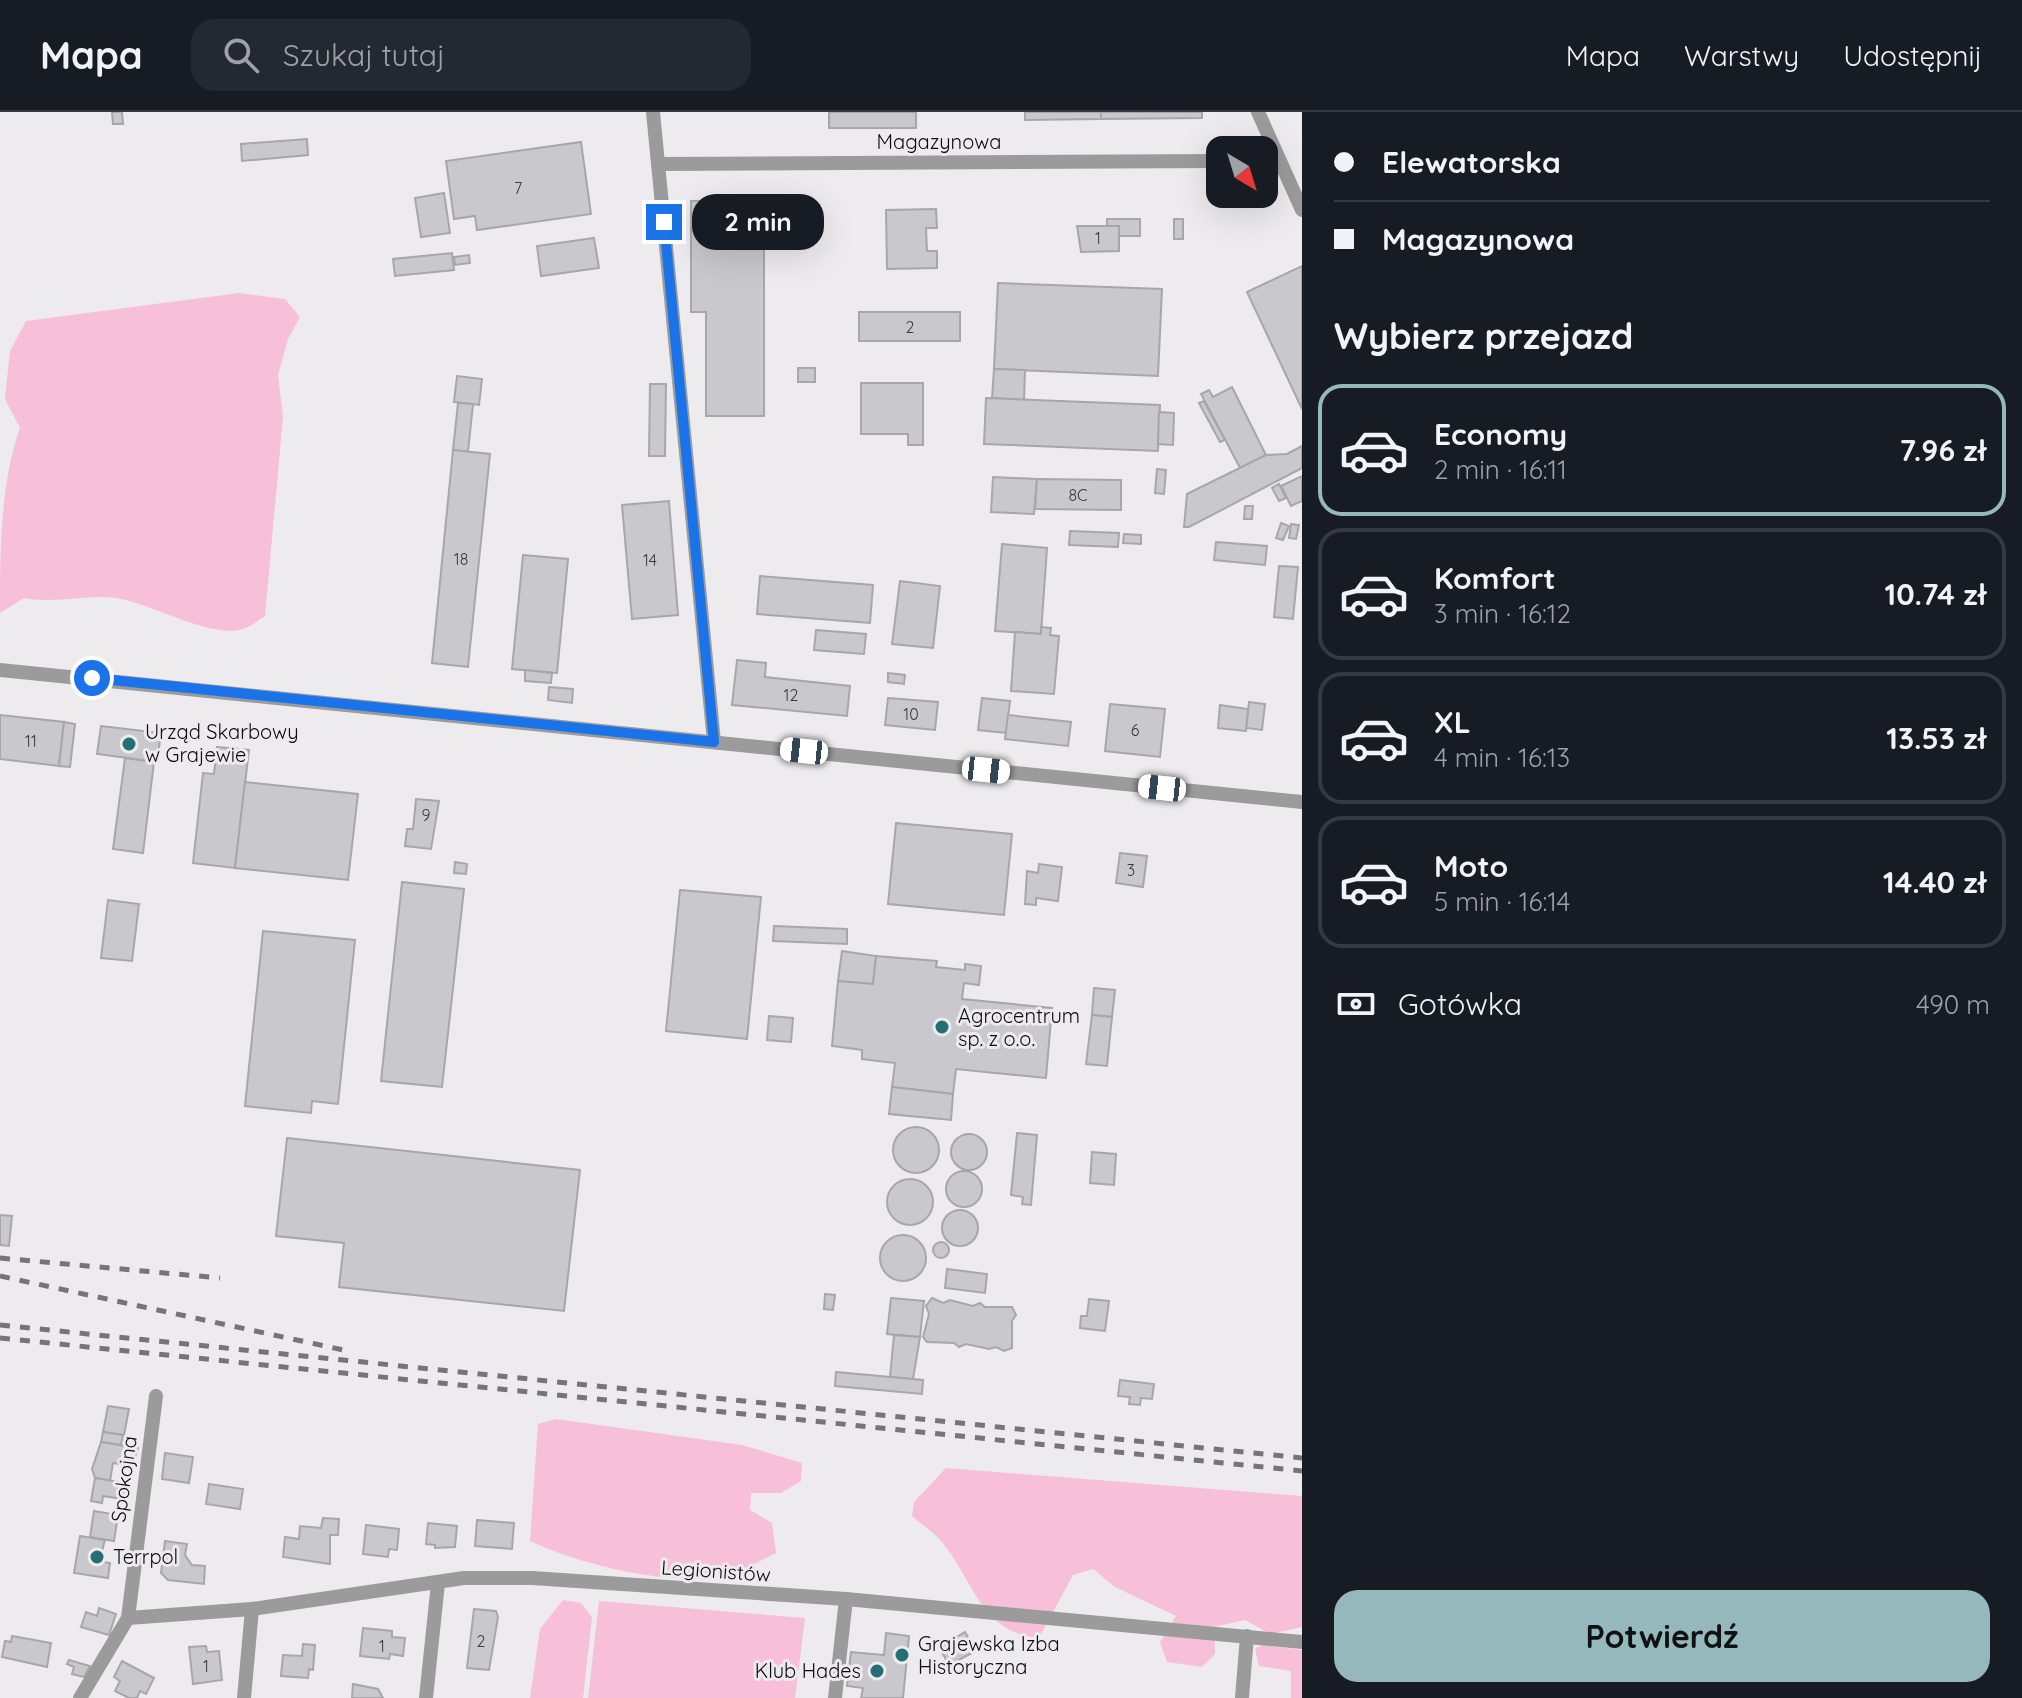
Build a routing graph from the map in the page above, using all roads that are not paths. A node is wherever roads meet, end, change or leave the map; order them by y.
1 (653, 112) edge
2 (1258, 112) edge
3 (1265, 136) edge
4 (1206, 161) edge
5 (659, 164) junction
6 (1278, 170) edge
7 (1302, 210) edge
8 (0, 670) edge
9 (714, 742) junction
10 (1302, 802) edge
11 (156, 1396) dead end
12 (438, 1583) junction
13 (846, 1599) junction
14 (252, 1609) junction
15 (128, 1618) junction
16 (1247, 1636) junction
17 (1302, 1642) edge
18 (80, 1698) edge
19 (244, 1698) edge
20 (426, 1698) edge
21 (835, 1698) edge
22 (1242, 1698) edge

1 - 5 street
2 - 3 street
4 - 5 street, Magazynowa
5 - 9 street
6 - 7 street
8 - 9 street
9 - 10 street
11 - 15 street, Spokojna
12 - 13 street, Legionistów
12 - 14 street, Legionistów
12 - 20 street
13 - 16 street, Legionistów
13 - 21 street
14 - 15 street, Legionistów
14 - 19 street
15 - 18 street, Spokojna
16 - 17 street, Legionistów
16 - 22 street

